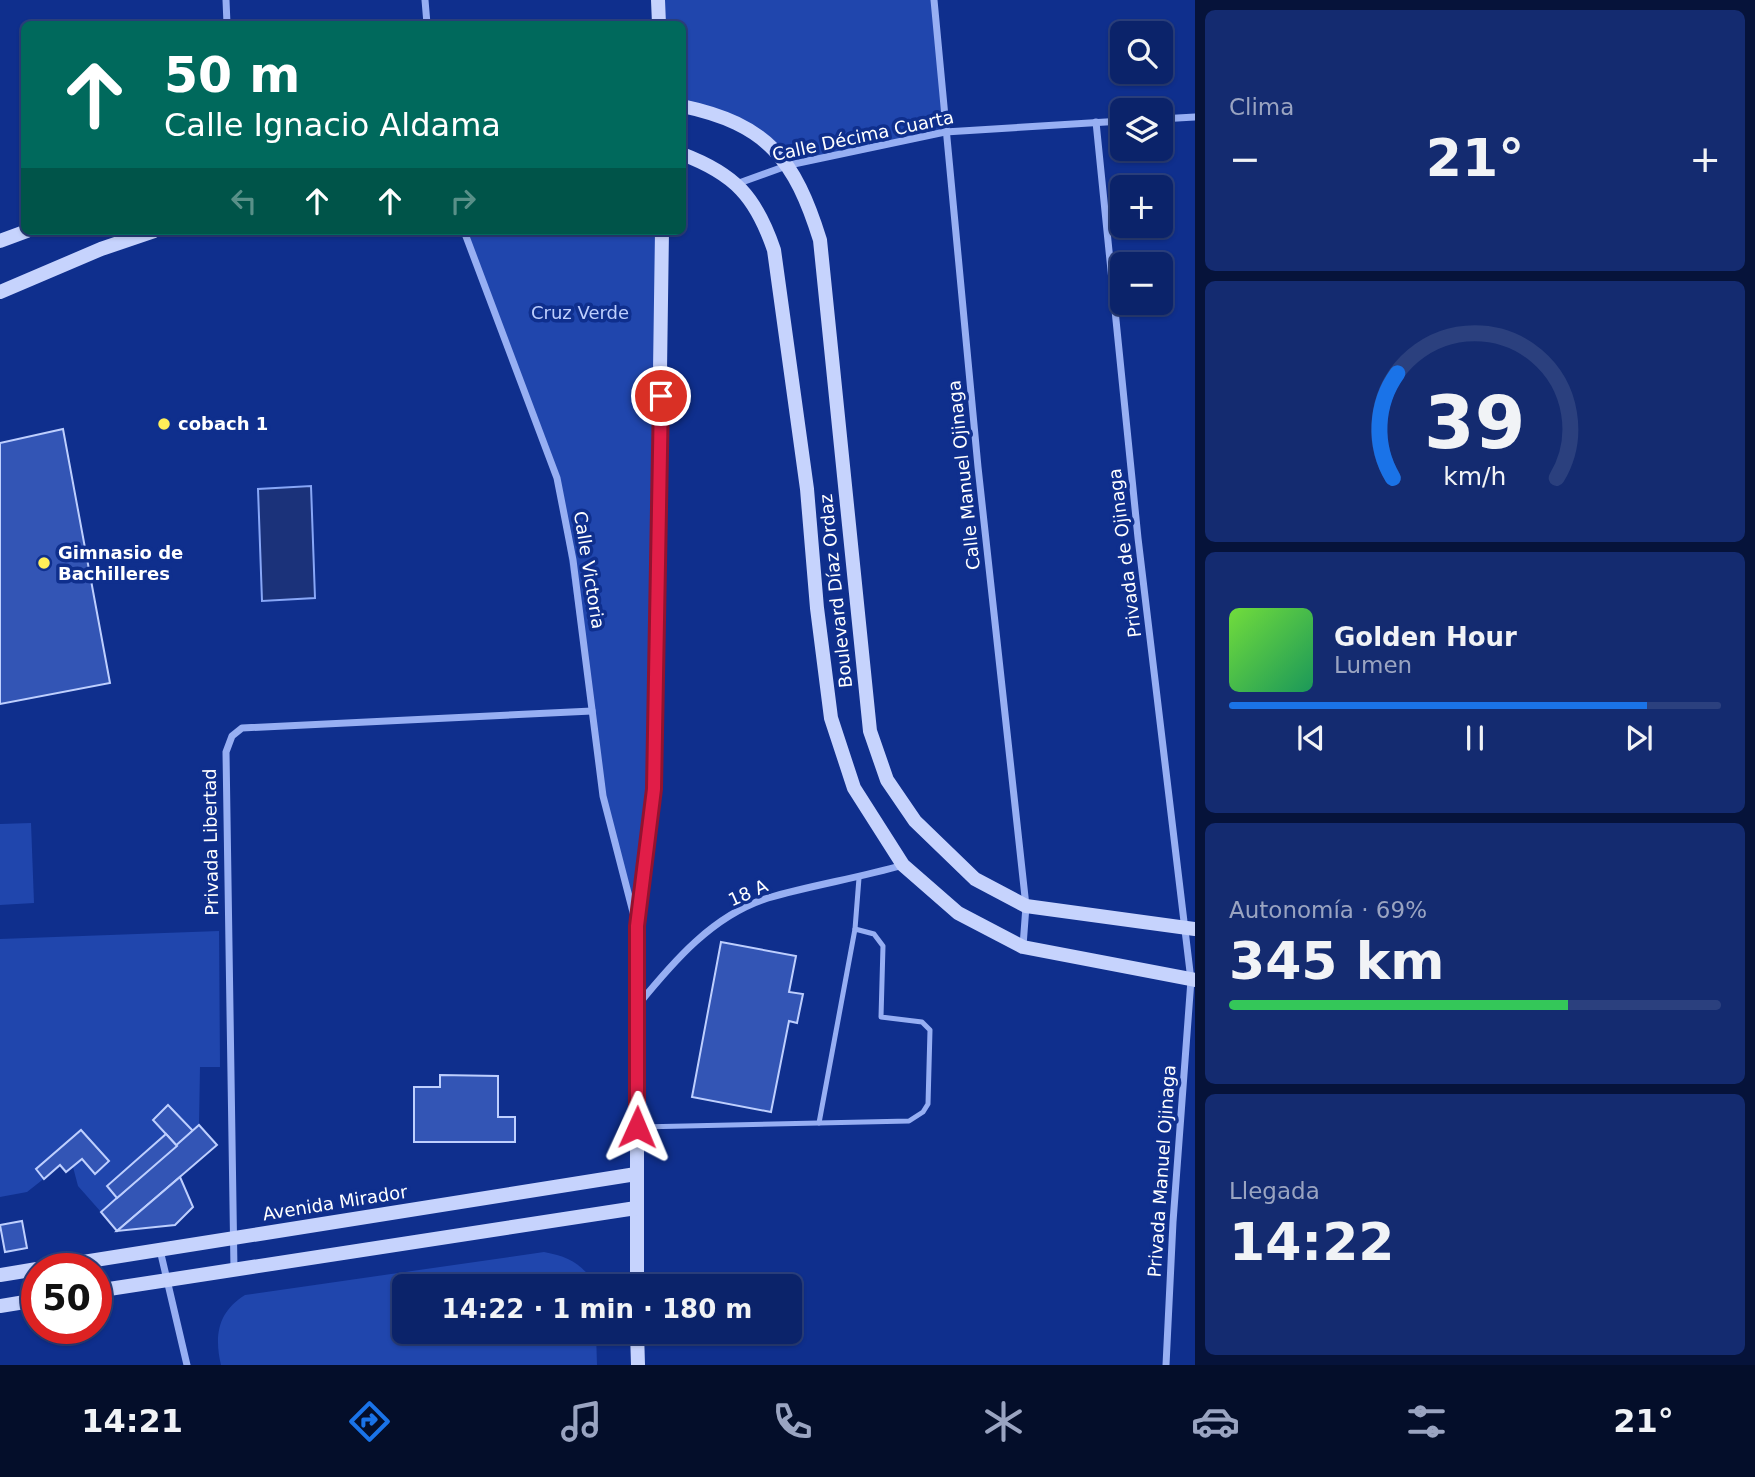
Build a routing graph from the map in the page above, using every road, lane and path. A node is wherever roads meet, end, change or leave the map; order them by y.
1 (226, 0) edge
2 (425, 0) edge
3 (658, 0) edge
4 (934, 0) edge
5 (227, 21) edge
6 (427, 21) edge
7 (659, 21) edge
8 (686, 107) edge
9 (1195, 117) edge
10 (1173, 118) edge
11 (1110, 121) edge
12 (1096, 122) junction
13 (945, 132) junction
14 (686, 156) edge
15 (789, 165) junction
16 (738, 183) junction
17 (21, 233) edge
18 (142, 235) edge
19 (465, 235) edge
20 (662, 235) edge
21 (0, 241) edge
22 (0, 292) edge
23 (592, 710) junction
24 (903, 865) junction
25 (859, 878) junction
26 (1027, 906) junction
27 (637, 926) junction
28 (1191, 928) edge
29 (855, 929) junction
30 (1023, 947) junction
31 (1193, 980) edge
32 (638, 1006) junction
33 (818, 1123) junction
34 (637, 1127) junction
35 (636, 1174) junction
36 (636, 1208) junction
37 (233, 1238) junction
38 (160, 1250) junction
39 (112, 1257) edge
40 (234, 1269) junction
41 (21, 1272) edge
42 (637, 1274) edge
43 (0, 1275) edge
44 (168, 1280) junction
45 (112, 1289) edge
46 (21, 1303) edge
47 (0, 1306) edge
48 (637, 1344) edge
49 (187, 1365) edge
50 (638, 1365) edge
51 (1166, 1365) edge

1 - 5 street
2 - 6 street
3 - 7 main road
4 - 13 street, Calle Manuel Ojinaga
8 - 15 main road, Boulevard Díaz Ordaz
9 - 10 street
11 - 12 street, Calle Décima Cuarta
12 - 13 street, Calle Décima Cuarta
12 - 28 street, Privada de Ojinaga
13 - 15 street, Calle Décima Cuarta
13 - 26 street, Calle Manuel Ojinaga
14 - 16 main road, Boulevard Díaz Ordaz
15 - 16 street, Calle Décima Cuarta
15 - 26 main road, Boulevard Díaz Ordaz
16 - 24 main road, Boulevard Díaz Ordaz
17 - 21 main road
18 - 22 main road
19 - 23 street, Calle Victoria
20 - 27 main road
23 - 27 street, Calle Victoria
23 - 37 street, Privada Libertad
24 - 25 street, 18 A
24 - 30 main road, Boulevard Díaz Ordaz
25 - 29 lane
25 - 32 street, 18 A
26 - 28 main road, Boulevard Díaz Ordaz
26 - 30 street, Calle Manuel Ojinaga
27 - 32 main road
28 - 31 street, Privada de Ojinaga
29 - 33 lane
29 - 33 lane
30 - 31 main road, Boulevard Díaz Ordaz
31 - 51 street, Privada Manuel Ojinaga
32 - 34 main road
33 - 34 lane
34 - 35 main road
35 - 36 main road
35 - 37 main road, Avenida Mirador
36 - 40 main road
36 - 42 main road
37 - 38 main road, Avenida Mirador
37 - 40 street, Privada Libertad
38 - 39 main road, Avenida Mirador
38 - 44 street
40 - 44 main road
41 - 43 main road, Avenida Mirador
44 - 45 main road
44 - 49 street
46 - 47 main road
48 - 50 main road

